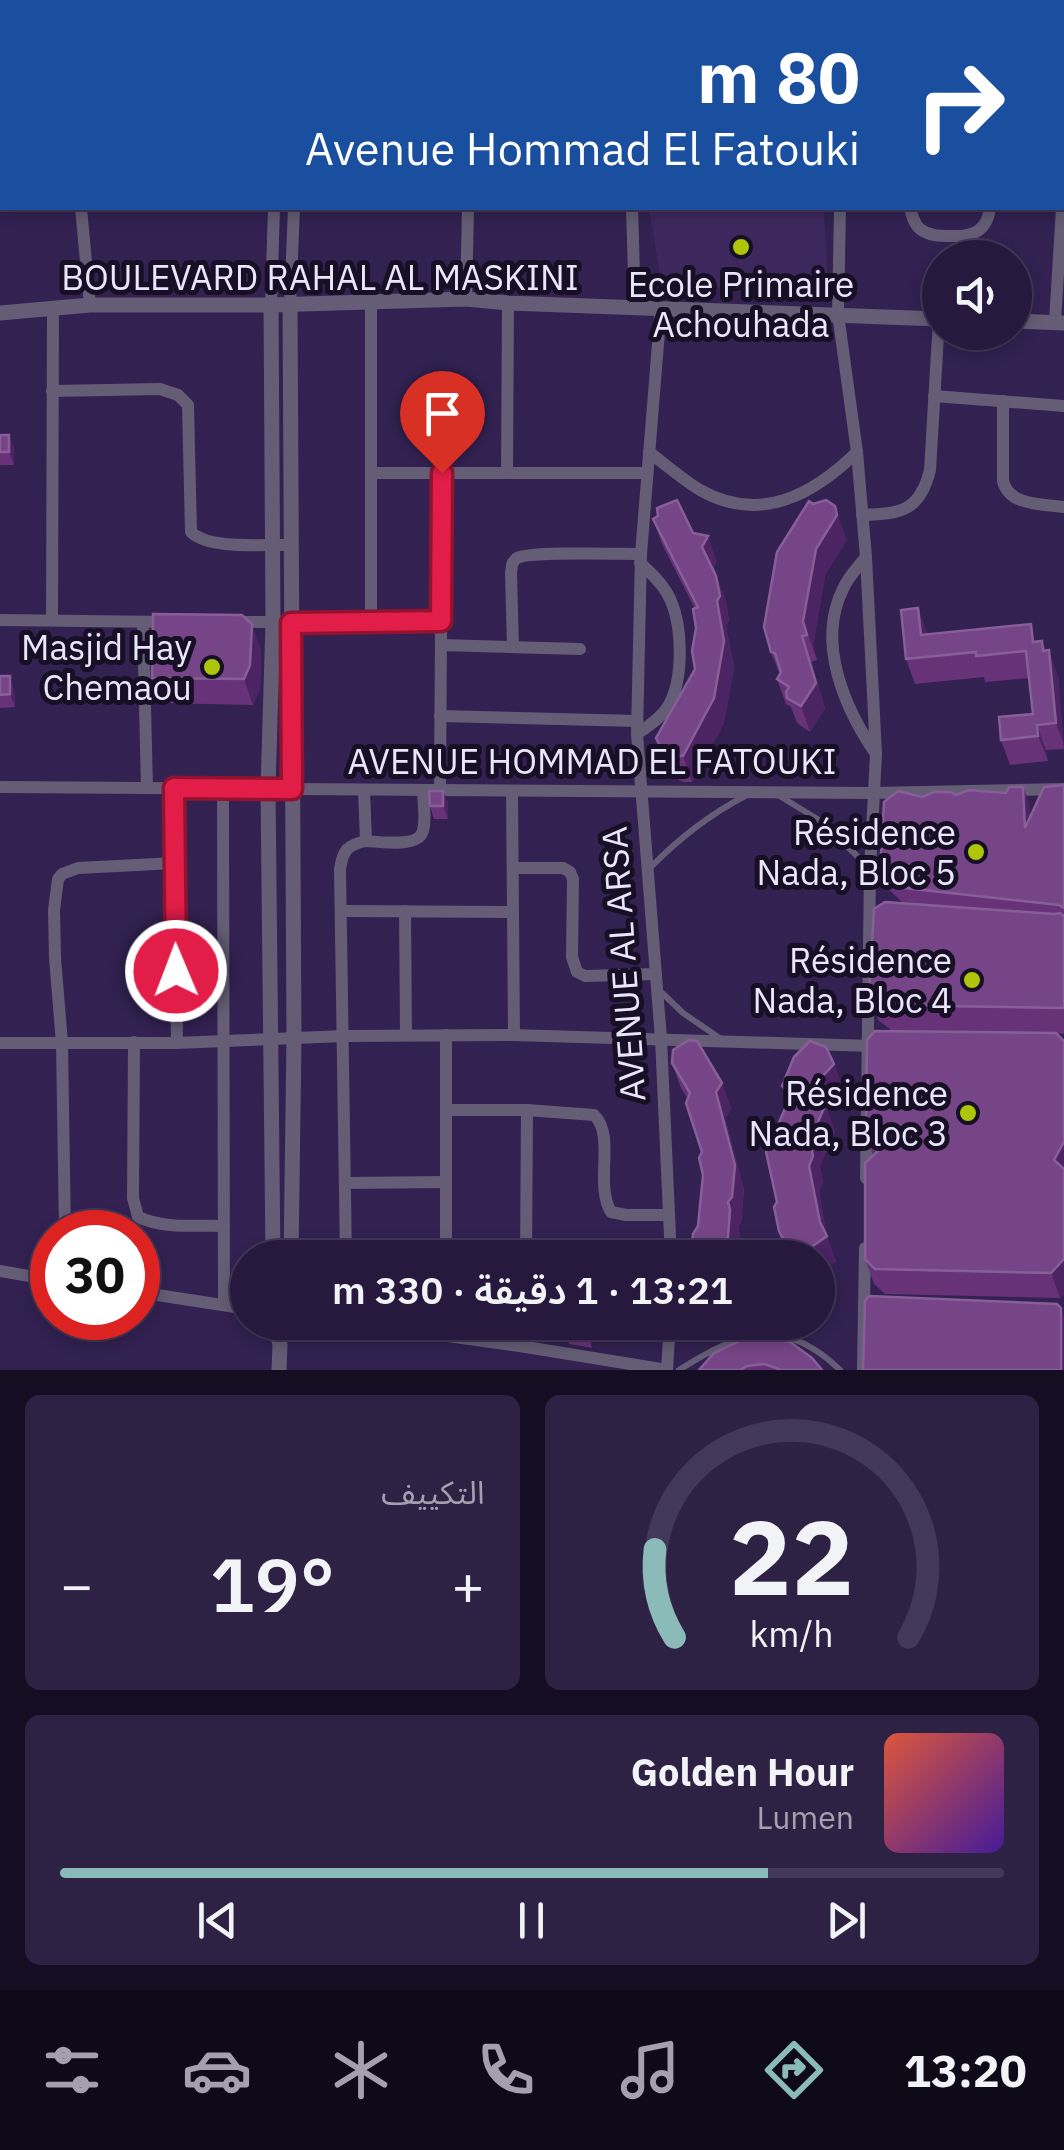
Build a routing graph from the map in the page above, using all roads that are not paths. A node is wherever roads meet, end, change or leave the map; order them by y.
1 (81, 210) edge
2 (274, 210) edge
3 (294, 210) edge
4 (468, 210) edge
5 (632, 210) edge
6 (840, 210) edge
7 (911, 210) edge
8 (989, 210) edge
9 (1062, 210) edge
10 (466, 299) junction
11 (508, 302) junction
12 (371, 303) junction
13 (90, 305) junction
14 (271, 305) junction
15 (290, 305) junction
16 (635, 306) junction
17 (661, 307) junction
18 (53, 309) junction
19 (0, 312) edge
20 (838, 314) junction
21 (922, 318) edge
22 (1032, 322) edge
23 (1059, 323) edge
24 (937, 350) edge
25 (52, 392) junction
26 (934, 396) junction
27 (1003, 402) junction
28 (1064, 406) edge
29 (649, 452) junction
30 (857, 452) junction
31 (371, 473) junction
32 (442, 473) junction
33 (508, 473) junction
34 (646, 474) junction
35 (1064, 507) edge
36 (862, 515) junction
37 (272, 544) junction
38 (290, 545) junction
39 (866, 556) junction
40 (641, 558) junction
41 (0, 620) edge
42 (52, 620) junction
43 (371, 621) junction
44 (441, 621) junction
45 (143, 622) junction
46 (180, 622) edge
47 (217, 622) edge
48 (273, 622) junction
49 (291, 623) junction
50 (441, 644) junction
51 (512, 647) junction
52 (580, 650) dead end
53 (440, 716) junction
54 (637, 727) junction
55 (876, 754) junction
56 (0, 787) edge
57 (147, 788) junction
58 (174, 788) junction
59 (223, 789) junction
60 (268, 789) junction
61 (292, 789) junction
62 (1064, 789) edge
63 (364, 790) junction
64 (422, 790) junction
65 (440, 790) junction
66 (512, 791) junction
67 (640, 792) junction
68 (752, 792) junction
69 (774, 793) junction
70 (874, 794) junction
71 (366, 842) junction
72 (175, 864) junction
73 (512, 868) junction
74 (870, 869) junction
75 (648, 871) junction
76 (342, 911) junction
77 (406, 912) junction
78 (513, 912) junction
79 (870, 916) junction
80 (890, 917) edge
81 (656, 982) junction
82 (406, 1035) junction
83 (514, 1035) junction
84 (344, 1036) junction
85 (446, 1036) junction
86 (294, 1038) junction
87 (270, 1039) junction
88 (661, 1039) junction
89 (224, 1041) junction
90 (726, 1041) junction
91 (134, 1042) junction
92 (0, 1043) edge
93 (62, 1043) junction
94 (177, 1043) junction
95 (866, 1046) junction
96 (886, 1046) edge
97 (446, 1110) junction
98 (527, 1110) junction
99 (446, 1182) junction
100 (345, 1183) junction
101 (866, 1200) edge
102 (65, 1210) edge
103 (668, 1215) junction
104 (224, 1226) junction
105 (865, 1239) edge
106 (273, 1240) edge
107 (291, 1240) edge
108 (346, 1240) edge
109 (446, 1240) edge
110 (526, 1240) edge
111 (670, 1240) edge
112 (0, 1270) edge
113 (30, 1276) edge
114 (160, 1295) edge
115 (224, 1304) junction
116 (230, 1305) edge
117 (865, 1311) junction
118 (885, 1312) edge
119 (279, 1340) edge
120 (282, 1340) edge
121 (493, 1340) edge
122 (526, 1340) edge
123 (669, 1340) edge
124 (280, 1345) junction
125 (526, 1347) junction
126 (279, 1370) edge
127 (667, 1370) edge
128 (679, 1370) edge
129 (840, 1370) edge
130 (863, 1370) edge

1 - 13 street
2 - 14 street
3 - 15 street
4 - 10 street
5 - 16 street
6 - 20 street
7 - 8 street
9 - 23 street
10 - 11 street, BOULEVARD RAHAL AL MASKINI
10 - 12 street, BOULEVARD RAHAL AL MASKINI
11 - 16 street, BOULEVARD RAHAL AL MASKINI
11 - 33 street
12 - 15 street, BOULEVARD RAHAL AL MASKINI
12 - 31 street
13 - 14 street, BOULEVARD RAHAL AL MASKINI
13 - 18 street, BOULEVARD RAHAL AL MASKINI
14 - 15 street, BOULEVARD RAHAL AL MASKINI
14 - 37 street
15 - 38 street
16 - 17 street, BOULEVARD RAHAL AL MASKINI
17 - 20 street, BOULEVARD RAHAL AL MASKINI
17 - 29 street, AVENUE AL ARSA
18 - 19 street, BOULEVARD RAHAL AL MASKINI
18 - 25 street
20 - 21 street, BOULEVARD RAHAL AL MASKINI
20 - 30 street
22 - 23 street
24 - 26 street
25 - 37 street
25 - 42 street
26 - 27 street
26 - 36 street
27 - 28 street
27 - 35 street
29 - 30 street
29 - 34 street, AVENUE AL ARSA
30 - 36 street
31 - 32 street
31 - 43 street
32 - 33 street
32 - 44 street
33 - 34 street
34 - 40 street, AVENUE AL ARSA
36 - 39 street
37 - 38 street
37 - 48 street
38 - 49 street
39 - 55 street
39 - 55 street
40 - 51 street
40 - 54 street, AVENUE AL ARSA
40 - 54 street
41 - 42 street
42 - 45 street
43 - 44 street
43 - 49 street
44 - 50 street
45 - 46 street
45 - 57 street
47 - 48 street
48 - 49 street
48 - 60 street
49 - 61 street
50 - 51 street
50 - 53 street
51 - 52 street
53 - 54 street
53 - 65 street
54 - 67 street, AVENUE AL ARSA
55 - 70 street
56 - 57 street, AVENUE HOMMAD EL FATOUKI
57 - 58 street, AVENUE HOMMAD EL FATOUKI
58 - 59 street, AVENUE HOMMAD EL FATOUKI
58 - 72 street
59 - 60 street, AVENUE HOMMAD EL FATOUKI
59 - 89 street
60 - 61 street, AVENUE HOMMAD EL FATOUKI
60 - 87 street
61 - 63 street, AVENUE HOMMAD EL FATOUKI
61 - 86 street
62 - 70 street, AVENUE HOMMAD EL FATOUKI
63 - 64 street, AVENUE HOMMAD EL FATOUKI
63 - 71 street
64 - 65 street, AVENUE HOMMAD EL FATOUKI
64 - 71 street
65 - 66 street, AVENUE HOMMAD EL FATOUKI
66 - 67 street, AVENUE HOMMAD EL FATOUKI
66 - 73 street
67 - 68 street, AVENUE HOMMAD EL FATOUKI
67 - 75 street, AVENUE AL ARSA
68 - 69 street, AVENUE HOMMAD EL FATOUKI
68 - 75 lane
69 - 70 street, AVENUE HOMMAD EL FATOUKI
69 - 74 lane
70 - 74 street
71 - 76 street
72 - 93 street
72 - 94 street
73 - 78 street
73 - 81 street
74 - 79 street
75 - 81 street, AVENUE AL ARSA
76 - 77 street
76 - 84 street
77 - 78 street
77 - 82 street
78 - 83 street
79 - 80 street
79 - 95 street
81 - 88 street, AVENUE AL ARSA
81 - 90 lane
82 - 84 street
82 - 85 street
83 - 85 street
83 - 88 street
84 - 86 street
84 - 100 street
85 - 97 street
86 - 87 street
86 - 107 street
87 - 89 street
87 - 106 street
88 - 90 street
88 - 103 street, AVENUE AL ARSA
89 - 94 street
89 - 104 street
90 - 95 street
91 - 93 street
91 - 94 street
91 - 104 street
92 - 93 street
93 - 102 street
95 - 96 street
95 - 101 street
97 - 98 street
97 - 99 street
98 - 103 street
98 - 110 street
99 - 100 street
99 - 109 street
100 - 108 street
103 - 111 street, AVENUE AL ARSA
104 - 115 street
105 - 117 street
112 - 113 street
114 - 115 street
115 - 116 street
117 - 118 street
117 - 130 street
119 - 124 street
120 - 124 street
121 - 125 street
122 - 125 street
123 - 127 street
124 - 126 street
125 - 127 street
128 - 129 lane

